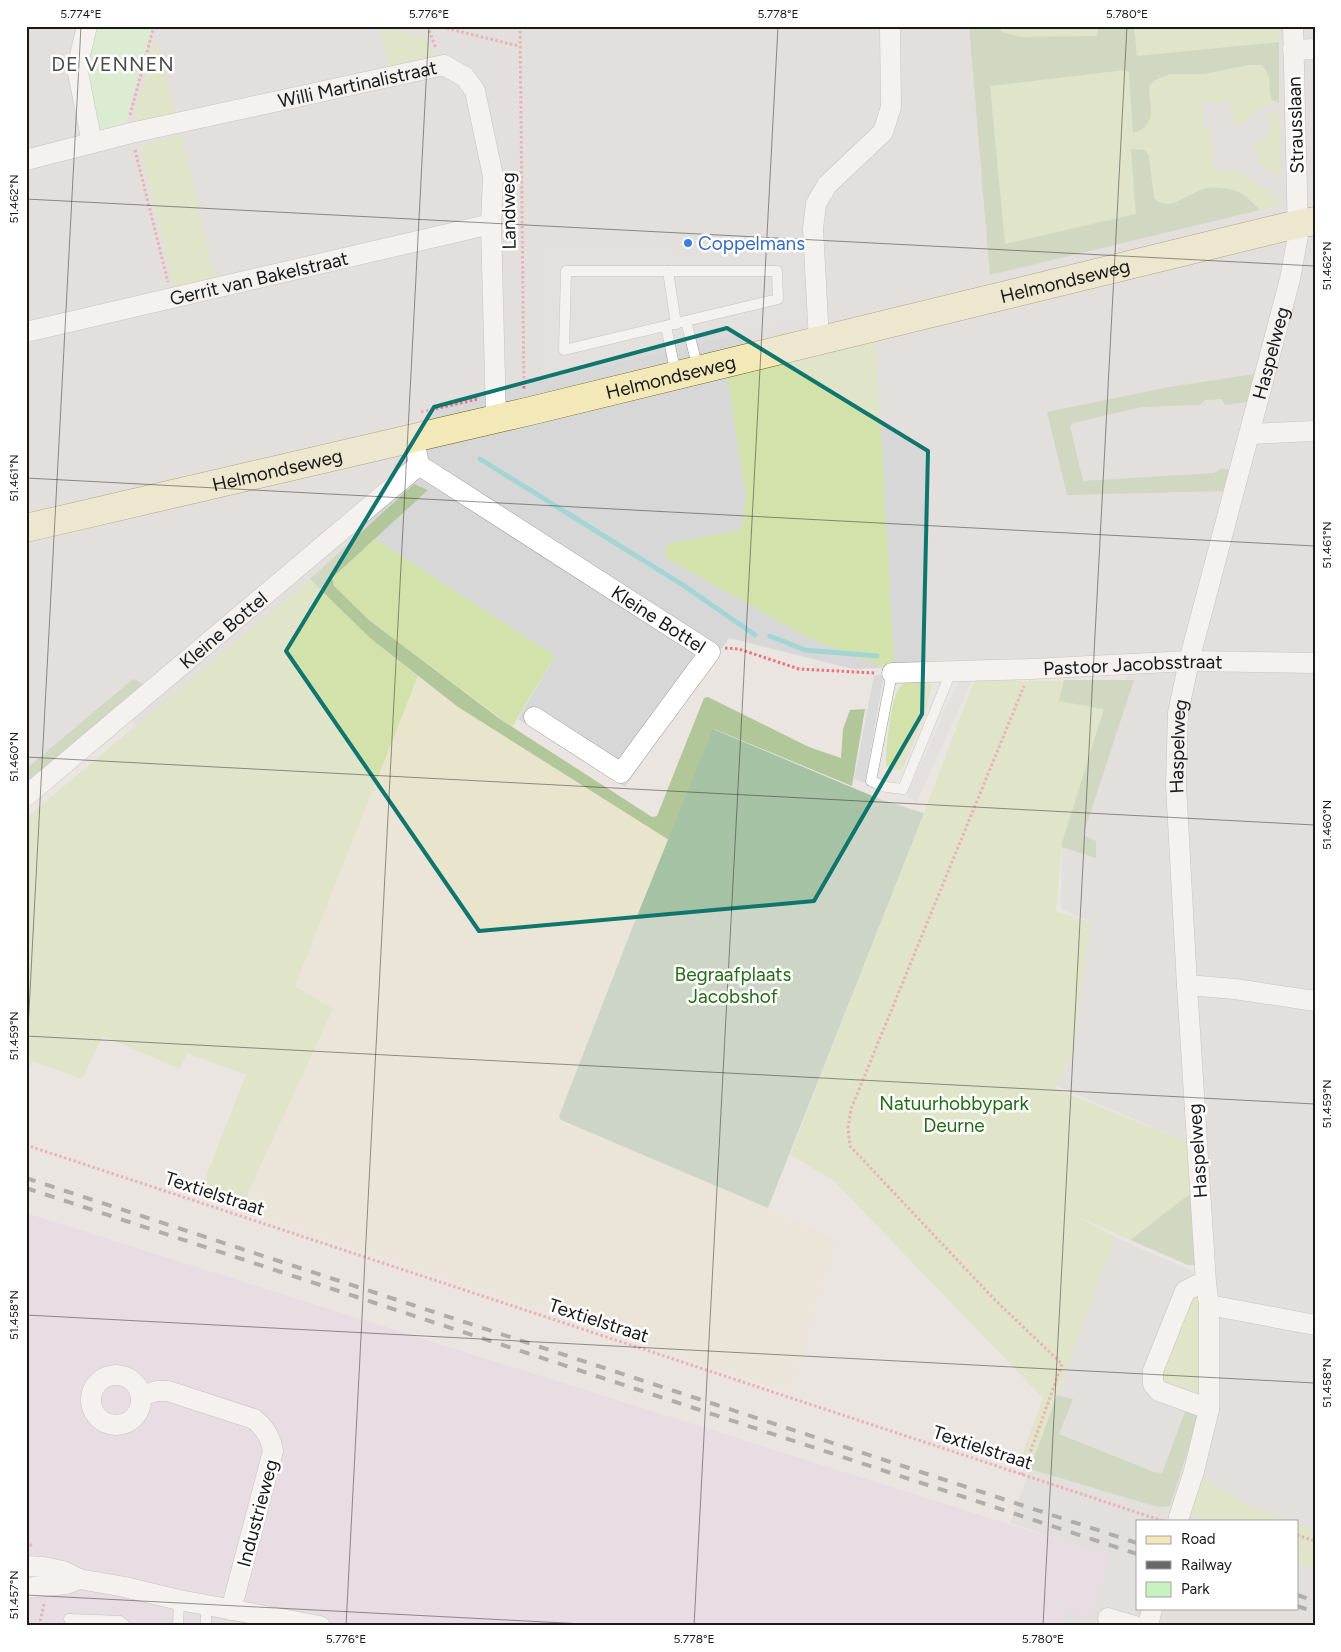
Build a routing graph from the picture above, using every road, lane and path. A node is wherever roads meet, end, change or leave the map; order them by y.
1 (87, 26) edge
2 (154, 26) edge
3 (427, 26) edge
4 (437, 26) edge
5 (520, 26) edge
6 (890, 26) edge
7 (1293, 26) edge
8 (519, 46) junction
9 (1315, 48) edge
10 (1293, 50) junction
11 (444, 65) junction
12 (131, 133) junction
13 (92, 143) junction
14 (26, 160) edge
15 (1306, 223) edge
16 (492, 224) junction
17 (668, 271) junction
18 (172, 297) junction
19 (676, 324) junction
20 (26, 332) edge
21 (819, 342) junction
22 (687, 373) junction
23 (524, 394) dead end
24 (496, 418) junction
25 (1315, 431) edge
26 (1251, 434) junction
27 (413, 438) junction
28 (419, 465) junction
29 (26, 528) edge
30 (710, 652) junction
31 (1189, 661) junction
32 (1315, 663) edge
33 (1031, 669) junction
34 (951, 672) junction
35 (892, 673) junction
36 (534, 717) dead end
37 (26, 796) edge
38 (1187, 985) junction
39 (1315, 1001) edge
40 (26, 1145) edge
41 (1206, 1283) junction
42 (1209, 1305) junction
43 (1315, 1325) edge
44 (141, 1396) dead end
45 (1210, 1409) junction
46 (1022, 1475) junction
47 (1172, 1519) edge
48 (1298, 1535) edge
49 (1315, 1541) edge
50 (26, 1566) edge
51 (79, 1579) junction
52 (26, 1588) edge
53 (179, 1600) junction
54 (206, 1606) junction
55 (231, 1610) junction
56 (1108, 1618) dead end
57 (70, 1619) dead end
58 (292, 1623) edge
59 (126, 1626) edge
60 (178, 1626) edge
61 (206, 1626) edge
62 (320, 1626) edge
63 (1134, 1626) edge

1 - 13 street
2 - 12 path
3 - 11 path
4 - 8 path
5 - 8 path, Landweg
6 - 21 street
7 - 10 street, Strausslaan
8 - 23 path, Landweg
9 - 10 street
10 - 15 street, Strausslaan
11 - 12 street, Willi Martinalistraat
11 - 16 street, Willi Martinalistraat
12 - 13 street, Willi Martinalistraat
12 - 18 path
13 - 14 street, Willi Martinalistraat
15 - 21 street, Helmondseweg
15 - 26 street, Haspelweg
16 - 18 street, Gerrit van Bakelstraat
16 - 24 street, Willi Martinalistraat
17 - 19 lane
17 - 19 lane
17 - 19 lane
18 - 20 street, Gerrit van Bakelstraat
19 - 22 lane
19 - 22 lane
21 - 22 street, Helmondseweg
22 - 24 street, Helmondseweg
24 - 27 street, Helmondseweg
25 - 26 street
26 - 31 street, Haspelweg
27 - 28 street
27 - 29 street, Helmondseweg
28 - 30 street, Kleine Bottel
28 - 37 street, Kleine Bottel
30 - 35 path
30 - 36 street, Kleine Bottel
31 - 32 street, Pastoor Jacobsstraat
31 - 33 street, Pastoor Jacobsstraat
31 - 38 street, Haspelweg
33 - 34 street, Pastoor Jacobsstraat
33 - 46 path
34 - 35 street, Pastoor Jacobsstraat
34 - 35 lane
38 - 39 street
38 - 41 street, Haspelweg
40 - 46 path, Textielstraat
41 - 42 street, Haspelweg
41 - 45 street
42 - 43 street
42 - 45 street, Haspelweg
44 - 55 street, Industrieweg
45 - 47 street, Haspelweg
46 - 47 path, Textielstraat
48 - 49 path
50 - 51 street
51 - 52 street
51 - 53 street
53 - 54 street
53 - 60 lane
54 - 55 street
54 - 61 lane
55 - 58 street
56 - 63 street
57 - 59 lane
58 - 62 street

